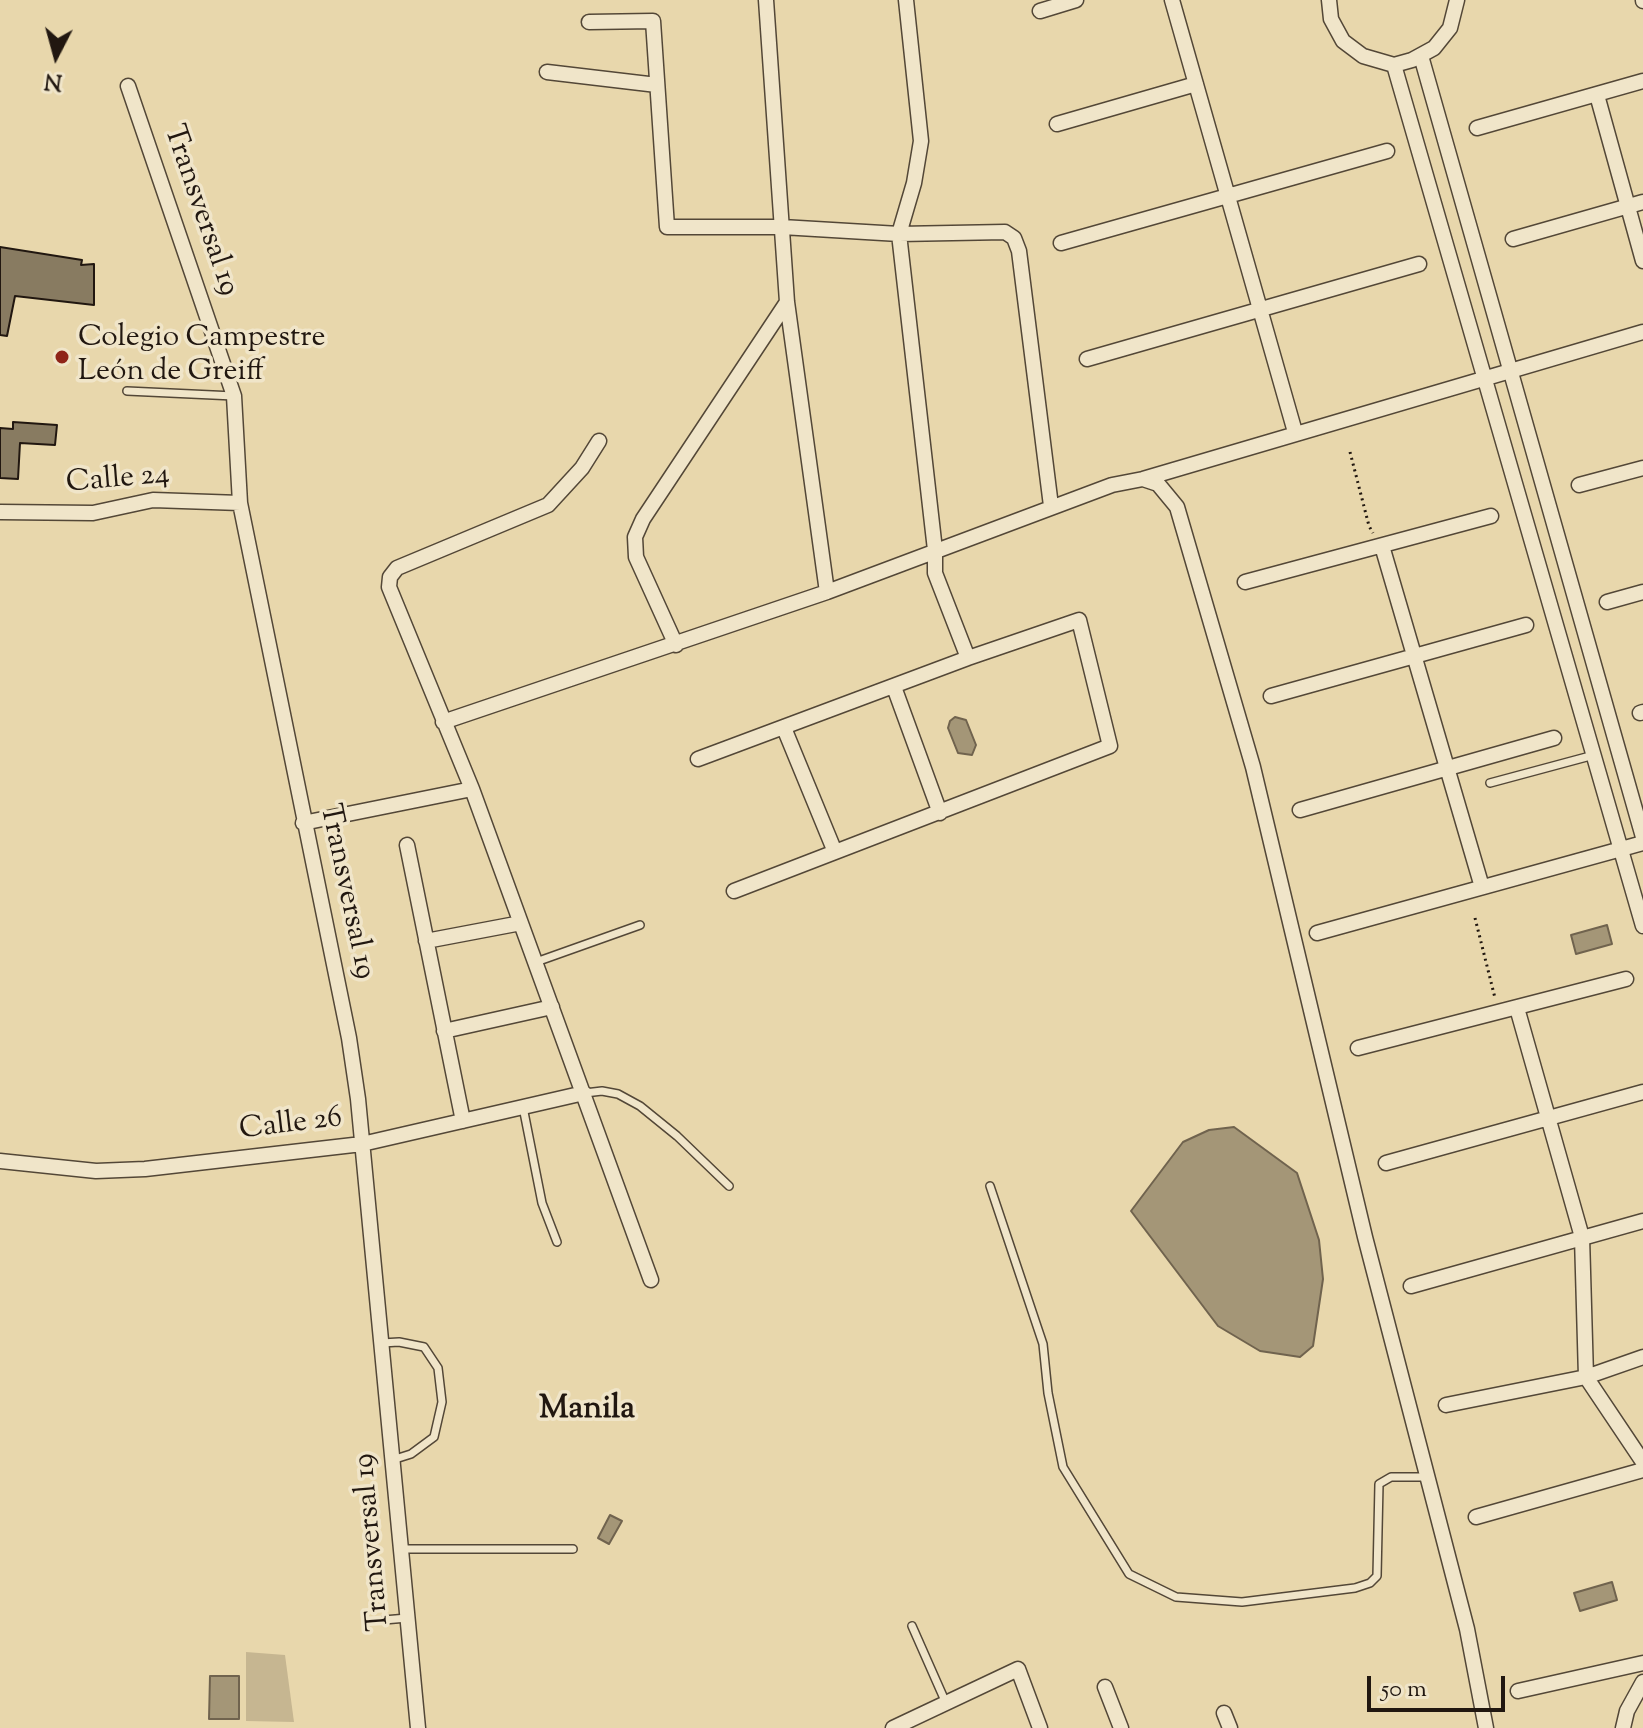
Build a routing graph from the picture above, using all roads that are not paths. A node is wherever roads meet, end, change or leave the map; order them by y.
1 (766, 0) edge
2 (906, 0) edge
3 (1076, 0) edge
4 (1172, 0) edge
5 (1329, 0) edge
6 (1457, 0) edge
7 (1040, 11) dead end
8 (589, 22) dead end
9 (1421, 56) junction
10 (1394, 65) junction
11 (547, 72) dead end
12 (1643, 81) edge
13 (1196, 84) junction
14 (657, 85) junction
15 (128, 86) dead end
16 (1597, 95) junction
17 (1057, 124) dead end
18 (1477, 128) dead end
19 (1387, 151) dead end
20 (1227, 196) junction
21 (1643, 202) edge
22 (1627, 206) junction
23 (782, 227) junction
24 (899, 234) junction
25 (1513, 239) dead end
26 (1061, 243) dead end
27 (1643, 261) edge
28 (1419, 264) dead end
29 (787, 302) junction
30 (1260, 310) junction
31 (1643, 332) edge
32 (1087, 359) dead end
33 (1509, 370) junction
34 (1485, 377) junction
35 (127, 391) dead end
36 (234, 396) junction
37 (1295, 432) junction
38 (599, 441) dead end
39 (1643, 468) edge
40 (1143, 479) junction
41 (1579, 485) dead end
42 (240, 503) junction
43 (1051, 506) junction
44 (0, 512) edge
45 (1491, 516) dead end
46 (1382, 546) junction
47 (935, 550) junction
48 (1245, 582) dead end
49 (827, 592) junction
50 (1643, 592) edge
51 (1607, 602) dead end
52 (1526, 625) dead end
53 (676, 645) junction
54 (1413, 655) junction
55 (968, 658) junction
56 (894, 687) junction
57 (1271, 696) dead end
58 (443, 722) junction
59 (784, 728) junction
60 (1554, 738) dead end
61 (1594, 755) junction
62 (698, 759) dead end
63 (1447, 769) junction
64 (1490, 783) dead end
65 (472, 789) junction
66 (1300, 810) dead end
67 (940, 813) junction
68 (303, 823) junction
69 (1643, 840) edge
70 (407, 845) dead end
71 (1621, 849) junction
72 (835, 852) junction
73 (1482, 887) junction
74 (734, 891) dead end
75 (521, 923) junction
76 (640, 925) dead end
77 (1643, 926) edge
78 (1317, 933) dead end
79 (426, 941) junction
80 (536, 962) junction
81 (1626, 979) dead end
82 (552, 1007) junction
83 (1517, 1008) junction
84 (444, 1031) junction
85 (1358, 1048) dead end
86 (1643, 1092) edge
87 (584, 1093) junction
88 (523, 1107) junction
89 (1546, 1117) junction
90 (463, 1121) junction
91 (362, 1144) junction
92 (0, 1161) edge
93 (1386, 1163) dead end
94 (729, 1186) dead end
95 (990, 1186) dead end
96 (1643, 1221) edge
97 (1582, 1237) junction
98 (557, 1242) dead end
99 (651, 1280) dead end
100 (1411, 1286) dead end
101 (381, 1343) junction
102 (1643, 1357) edge
103 (1586, 1377) junction
104 (1446, 1405) dead end
105 (392, 1460) junction
106 (1643, 1462) edge
107 (1643, 1470) edge
108 (1427, 1477) junction
109 (1476, 1517) dead end
110 (401, 1549) junction
111 (573, 1549) dead end
112 (407, 1618) junction
113 (384, 1620) dead end
114 (912, 1626) dead end
115 (1643, 1663) edge
116 (1643, 1682) edge
117 (1105, 1687) dead end
118 (1518, 1691) dead end
119 (946, 1703) junction
120 (1224, 1713) dead end
121 (418, 1728) edge
122 (893, 1728) edge
123 (1040, 1728) edge
124 (1121, 1728) edge
125 (1230, 1728) edge
126 (1486, 1728) edge
127 (1623, 1728) edge

1 - 23 street
2 - 24 street
3 - 7 street
4 - 13 street
5 - 10 street
6 - 9 street
8 - 14 street
9 - 10 street
9 - 33 street
10 - 34 street
11 - 14 street
12 - 16 street
13 - 17 street
13 - 20 street
14 - 23 street
15 - 36 street, Transversal 19
16 - 18 street
16 - 22 street
19 - 20 street
20 - 26 street
20 - 30 street
21 - 22 street
22 - 25 street
22 - 27 street
23 - 24 street
23 - 29 street
24 - 43 street
24 - 47 street
28 - 30 street
29 - 49 street
29 - 53 street
30 - 32 street
30 - 37 street
31 - 33 street
33 - 34 street
33 - 69 street
34 - 37 street
34 - 61 street
35 - 36 lane
36 - 42 street, Transversal 19
37 - 40 street
38 - 58 street
39 - 41 street
40 - 43 street
40 - 108 street
42 - 44 street, Calle 24
42 - 68 street, Transversal 19
43 - 47 street
45 - 46 street
46 - 48 street
46 - 54 street
47 - 49 street
47 - 55 street
49 - 53 street
50 - 51 street
52 - 54 street
53 - 58 street
54 - 57 street
54 - 63 street
55 - 56 street
55 - 67 street
56 - 59 street
56 - 67 street
58 - 65 street
59 - 62 street
59 - 72 street
60 - 63 street
61 - 64 lane
61 - 71 street
63 - 66 street
63 - 73 street
65 - 68 street
65 - 75 street
67 - 72 street
68 - 91 street, Transversal 19
69 - 71 street
70 - 79 street
71 - 73 street
71 - 77 street
72 - 74 street
73 - 78 street
75 - 79 street
75 - 80 street
76 - 80 lane
79 - 84 street
80 - 82 street
81 - 83 street
82 - 84 street
82 - 87 street
83 - 85 street
83 - 89 street
84 - 90 street
86 - 89 street
87 - 88 street, Calle 26
87 - 94 lane
87 - 99 street
88 - 90 street, Calle 26
88 - 98 lane
89 - 93 street
89 - 97 street
90 - 91 street, Calle 26
91 - 92 street, Calle 26
91 - 101 street, Transversal 19
95 - 108 lane
96 - 97 street
97 - 100 street
97 - 103 street
101 - 105 street, Transversal 19
101 - 105 lane
102 - 103 street
103 - 104 street
103 - 106 street
105 - 110 street, Transversal 19
107 - 109 street
108 - 126 street
110 - 111 lane
110 - 112 street, Transversal 19
112 - 113 lane
112 - 121 street, Transversal 19
114 - 119 lane
115 - 118 street
116 - 127 street
117 - 124 street
119 - 122 street
119 - 123 street
120 - 125 street

